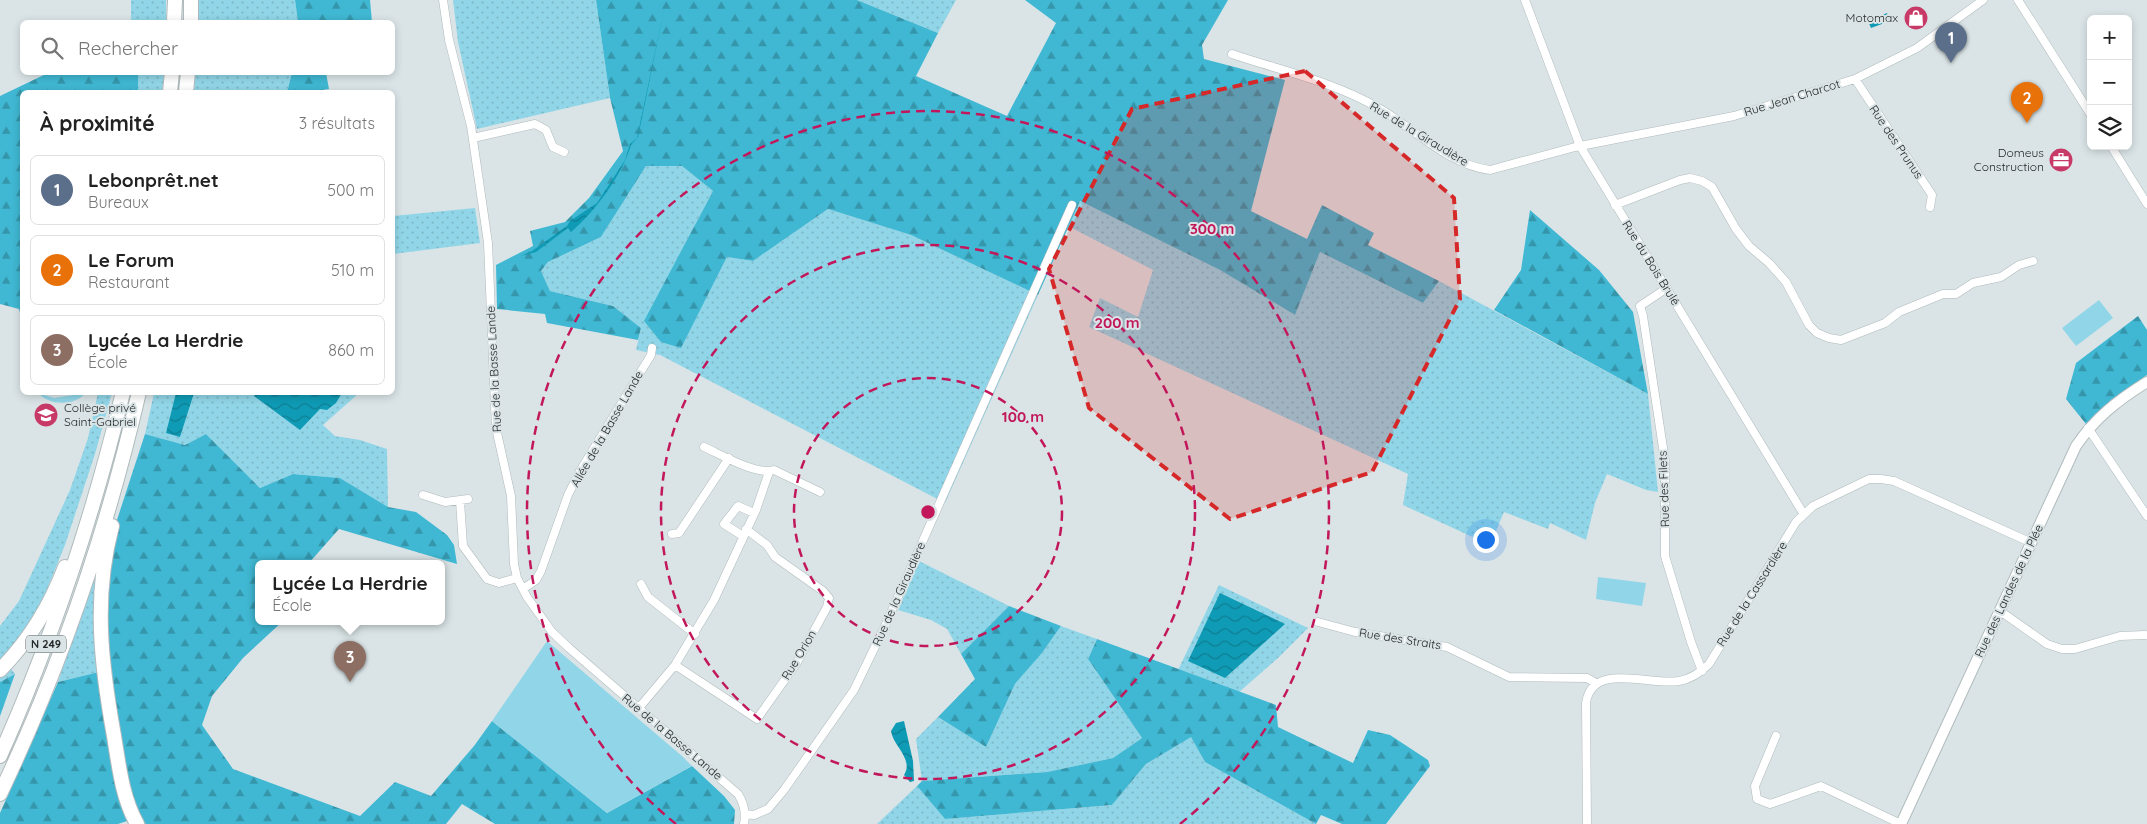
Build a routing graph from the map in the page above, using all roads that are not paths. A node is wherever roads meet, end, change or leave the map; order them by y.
1 (175, 0) edge
2 (191, 0) edge
3 (444, 0) edge
4 (1525, 0) edge
5 (1983, 0) edge
6 (2018, 0) edge
7 (174, 20) edge
8 (190, 20) edge
9 (1232, 54) dead end
10 (172, 75) edge
11 (188, 75) edge
12 (1855, 79) junction
13 (170, 90) edge
14 (186, 90) edge
15 (2087, 109) edge
16 (473, 138) junction
17 (1580, 146) junction
18 (2113, 150) edge
19 (564, 152) dead end
20 (2147, 204) edge
21 (1072, 205) dead end
22 (1615, 205) junction
23 (1930, 206) dead end
24 (2033, 261) dead end
25 (1668, 288) junction
26 (652, 348) dead end
27 (2147, 382) edge
28 (122, 395) edge
29 (138, 395) edge
30 (2088, 428) junction
31 (704, 447) dead end
32 (728, 458) junction
33 (123, 462) junction
34 (769, 472) junction
35 (820, 492) dead end
36 (423, 495) dead end
37 (754, 513) junction
38 (1803, 513) junction
39 (2147, 516) edge
40 (86, 530) junction
41 (744, 533) junction
42 (672, 534) dead end
43 (2032, 543) junction
44 (517, 578) junction
45 (641, 584) dead end
46 (523, 589) junction
47 (2000, 611) junction
48 (1318, 622) dead end
49 (695, 634) junction
50 (2145, 635) dead end
51 (675, 665) junction
52 (0, 670) edge
53 (1702, 671) junction
54 (1596, 683) junction
55 (638, 709) junction
56 (1776, 736) dead end
57 (0, 756) edge
58 (0, 794) edge
59 (745, 814) junction
60 (137, 824) edge
61 (744, 824) edge
62 (1588, 824) edge
63 (1901, 824) edge

1 - 7 highway
2 - 8 highway
3 - 16 street, Rue de la Basse Lande
4 - 17 street, Rue du Bois Brulé
5 - 12 street, Rue Jean Charcot
6 - 15 street
9 - 17 street, Rue de la Giraudière
10 - 13 highway
11 - 14 highway
12 - 17 street, Rue Jean Charcot
12 - 23 street, Rue des Prunus
16 - 19 street
16 - 44 street, Rue de la Basse Lande
17 - 22 street, Rue du Bois Brulé
18 - 20 street
21 - 59 street, Rue de la Giraudière
22 - 24 street
22 - 25 street, Rue du Bois Brulé
25 - 38 street, Rue du Bois Brulé
25 - 53 street, Rue des Filets
26 - 46 street, Allée de la Basse Lande
27 - 30 street, Rue des Landes de la Plée
28 - 40 highway, N 249
29 - 33 highway, N 249
30 - 39 street
30 - 43 street, Rue des Landes de la Plée
31 - 32 street
32 - 34 street
32 - 42 street
33 - 58 highway, N 249
33 - 60 highway
34 - 35 street
34 - 37 street
36 - 44 street
37 - 41 street
37 - 41 street
38 - 43 street, Rue de la Cassardière
38 - 53 street, Rue de la Cassardière
40 - 52 highway
40 - 57 highway, N 249
41 - 49 street
41 - 51 street, Rue Orion
43 - 47 street, Rue des Landes de la Plée
44 - 46 street, Rue de la Basse Lande
45 - 49 street
46 - 55 street, Rue de la Basse Lande
47 - 50 street
47 - 63 street, Rue des Landes de la Plée
48 - 54 street, Rue des Straits
49 - 51 street
51 - 55 street
53 - 54 street
54 - 62 street
55 - 59 street, Rue de la Basse Lande
56 - 63 street
59 - 61 street, Rue de la Basse Lande

